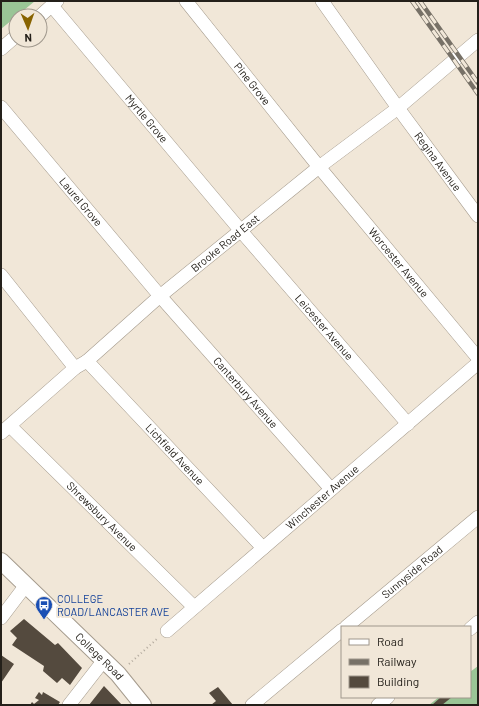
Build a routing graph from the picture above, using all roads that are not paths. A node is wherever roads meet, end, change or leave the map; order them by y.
1 (186, 1) edge
2 (322, 1) edge
3 (55, 3) edge
4 (478, 40) edge
5 (1, 107) edge
6 (398, 108) junction
7 (319, 167) junction
8 (478, 216) edge
9 (241, 231) junction
10 (1, 275) edge
11 (160, 296) junction
12 (478, 358) edge
13 (87, 360) junction
14 (478, 363) edge
15 (75, 368) junction
16 (408, 424) junction
17 (3, 431) edge
18 (331, 489) junction
19 (478, 517) edge
20 (263, 548) junction
21 (1, 561) edge
22 (26, 585) junction
23 (194, 607) junction
24 (1, 618) edge
25 (347, 626) edge
26 (167, 631) road end
27 (341, 631) edge
28 (104, 660) junction
29 (387, 698) edge
30 (69, 705) edge
31 (142, 705) edge
32 (252, 705) edge
33 (378, 705) edge

1 - 7 street, Pine Grove
2 - 6 street, Regina Avenue
3 - 9 street, Myrtle Grove
4 - 6 street, Brooke Road East
5 - 11 street, Laurel Grove
6 - 7 street, Brooke Road East
6 - 8 street, Regina Avenue
7 - 9 street, Brooke Road East
7 - 12 street, Worcester Avenue
9 - 11 street, Brooke Road East
9 - 16 street, Leicester Avenue
10 - 15 street
11 - 13 street, Brooke Road East
11 - 18 street, Canterbury Avenue
13 - 15 street, Brooke Road East
13 - 20 street, Lichfield Avenue
14 - 16 street, Winchester Avenue
15 - 17 street, Brooke Road East
16 - 18 street, Winchester Avenue
17 - 23 street, Shrewsbury Avenue
18 - 20 street, Winchester Avenue
19 - 25 street, Sunnyside Road
20 - 23 street, Winchester Avenue
21 - 22 street, College Road
22 - 24 street
22 - 28 street, College Road
23 - 26 street, Winchester Avenue
27 - 32 street
28 - 30 street
28 - 31 street, College Road
29 - 33 street

